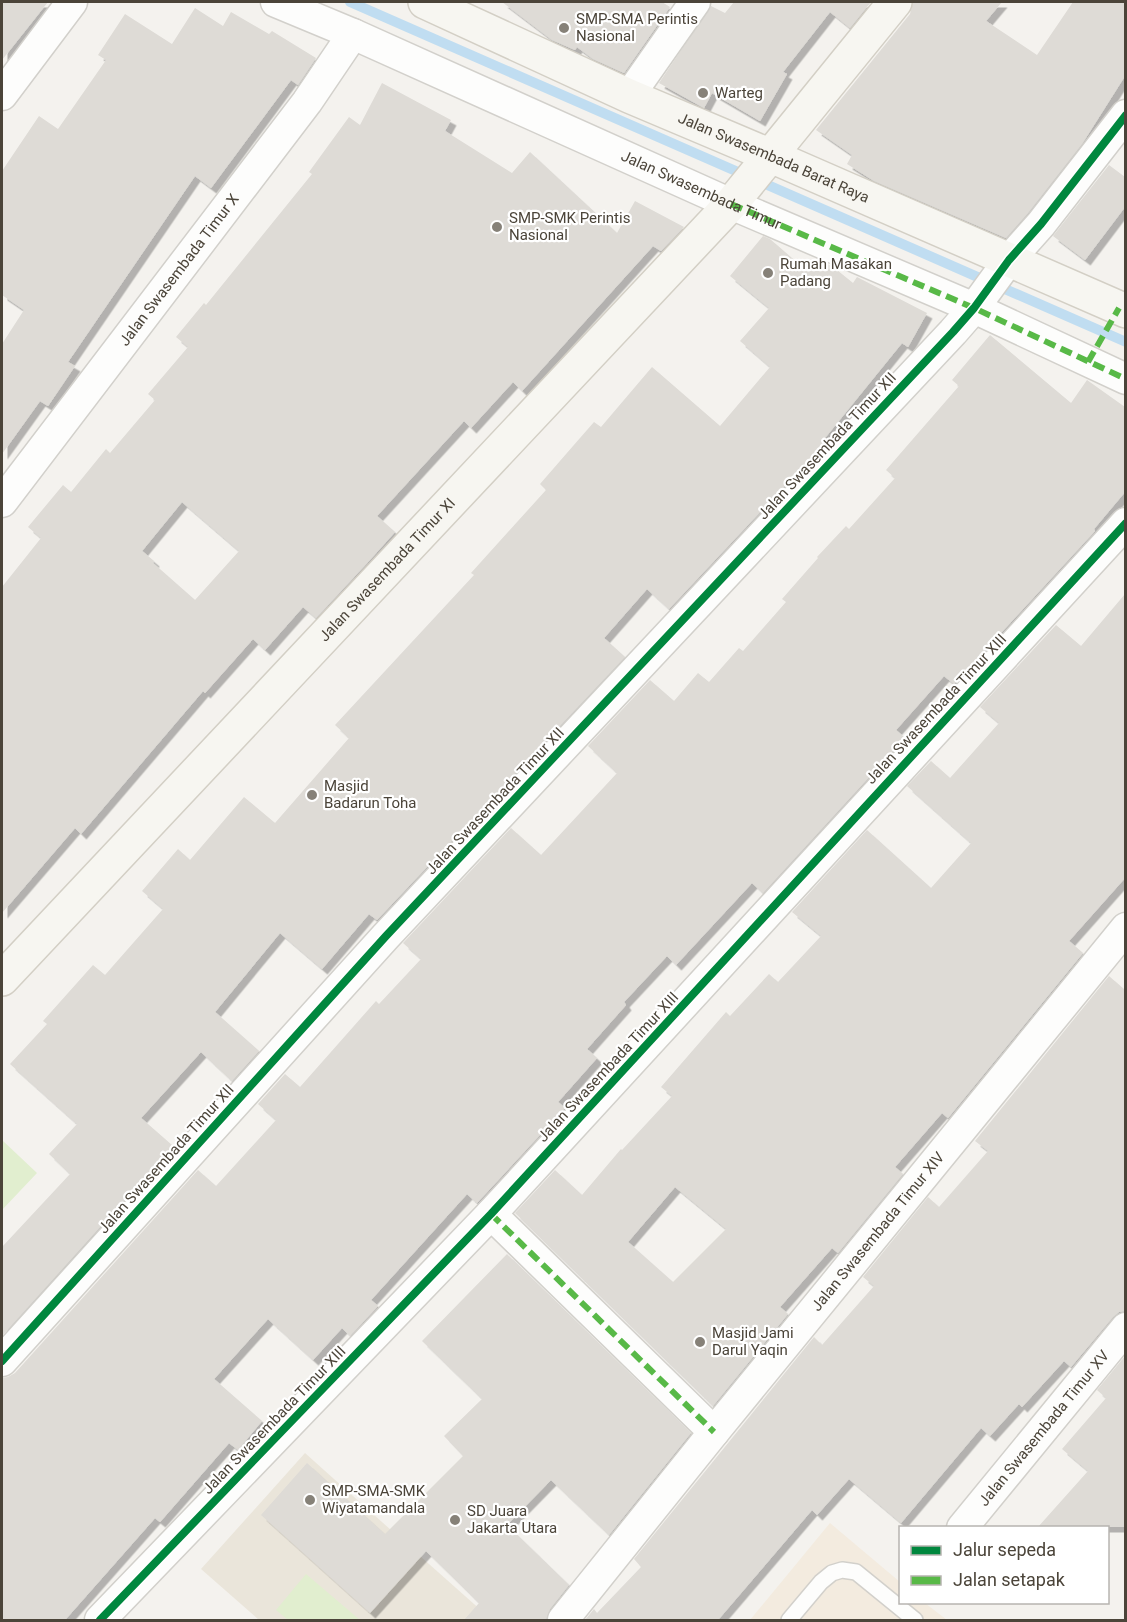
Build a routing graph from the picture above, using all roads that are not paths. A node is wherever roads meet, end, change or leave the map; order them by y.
1 (72, 2) edge
2 (276, 2) edge
3 (425, 2) edge
4 (695, 2) edge
5 (895, 2) edge
6 (353, 34) junction
7 (2, 95) edge
8 (629, 96) junction
9 (1125, 115) edge
10 (766, 162) junction
11 (734, 201) junction
12 (1006, 264) junction
13 (976, 305) junction
14 (1125, 311) edge
15 (1125, 379) edge
16 (2, 502) edge
17 (1125, 523) edge
18 (1125, 928) edge
19 (2, 980) edge
20 (491, 1214) junction
21 (1125, 1328) edge
22 (2, 1361) edge
23 (714, 1432) junction
24 (963, 1526) edge
25 (100, 1620) edge
26 (563, 1620) edge
27 (789, 1620) edge
28 (915, 1620) edge

1 - 7 street
2 - 6 street, Jalan Swasembada Timur
3 - 8 street, Jalan Swasembada Barat Raya
4 - 8 street
5 - 10 street, Jalan Swasembada Timur XI
6 - 11 street, Jalan Swasembada Timur
6 - 16 street, Jalan Swasembada Timur X
8 - 10 street, Jalan Swasembada Barat Raya
9 - 12 street, Jalan Swasembada Timur XII
10 - 11 street, Jalan Swasembada Timur XI
10 - 12 street, Jalan Swasembada Barat Raya
11 - 13 street, Jalan Swasembada Timur
11 - 19 street, Jalan Swasembada Timur XI
12 - 13 street, Jalan Swasembada Timur XII
12 - 14 street, Jalan Swasembada Barat Raya
13 - 15 street, Jalan Swasembada Timur
13 - 22 street, Jalan Swasembada Timur XII
17 - 20 street, Jalan Swasembada Timur XIII
18 - 23 street, Jalan Swasembada Timur XIV
20 - 23 street
20 - 25 street, Jalan Swasembada Timur XIII
21 - 24 street, Jalan Swasembada Timur XV
23 - 26 street, Jalan Swasembada Timur XIV
27 - 28 lane

